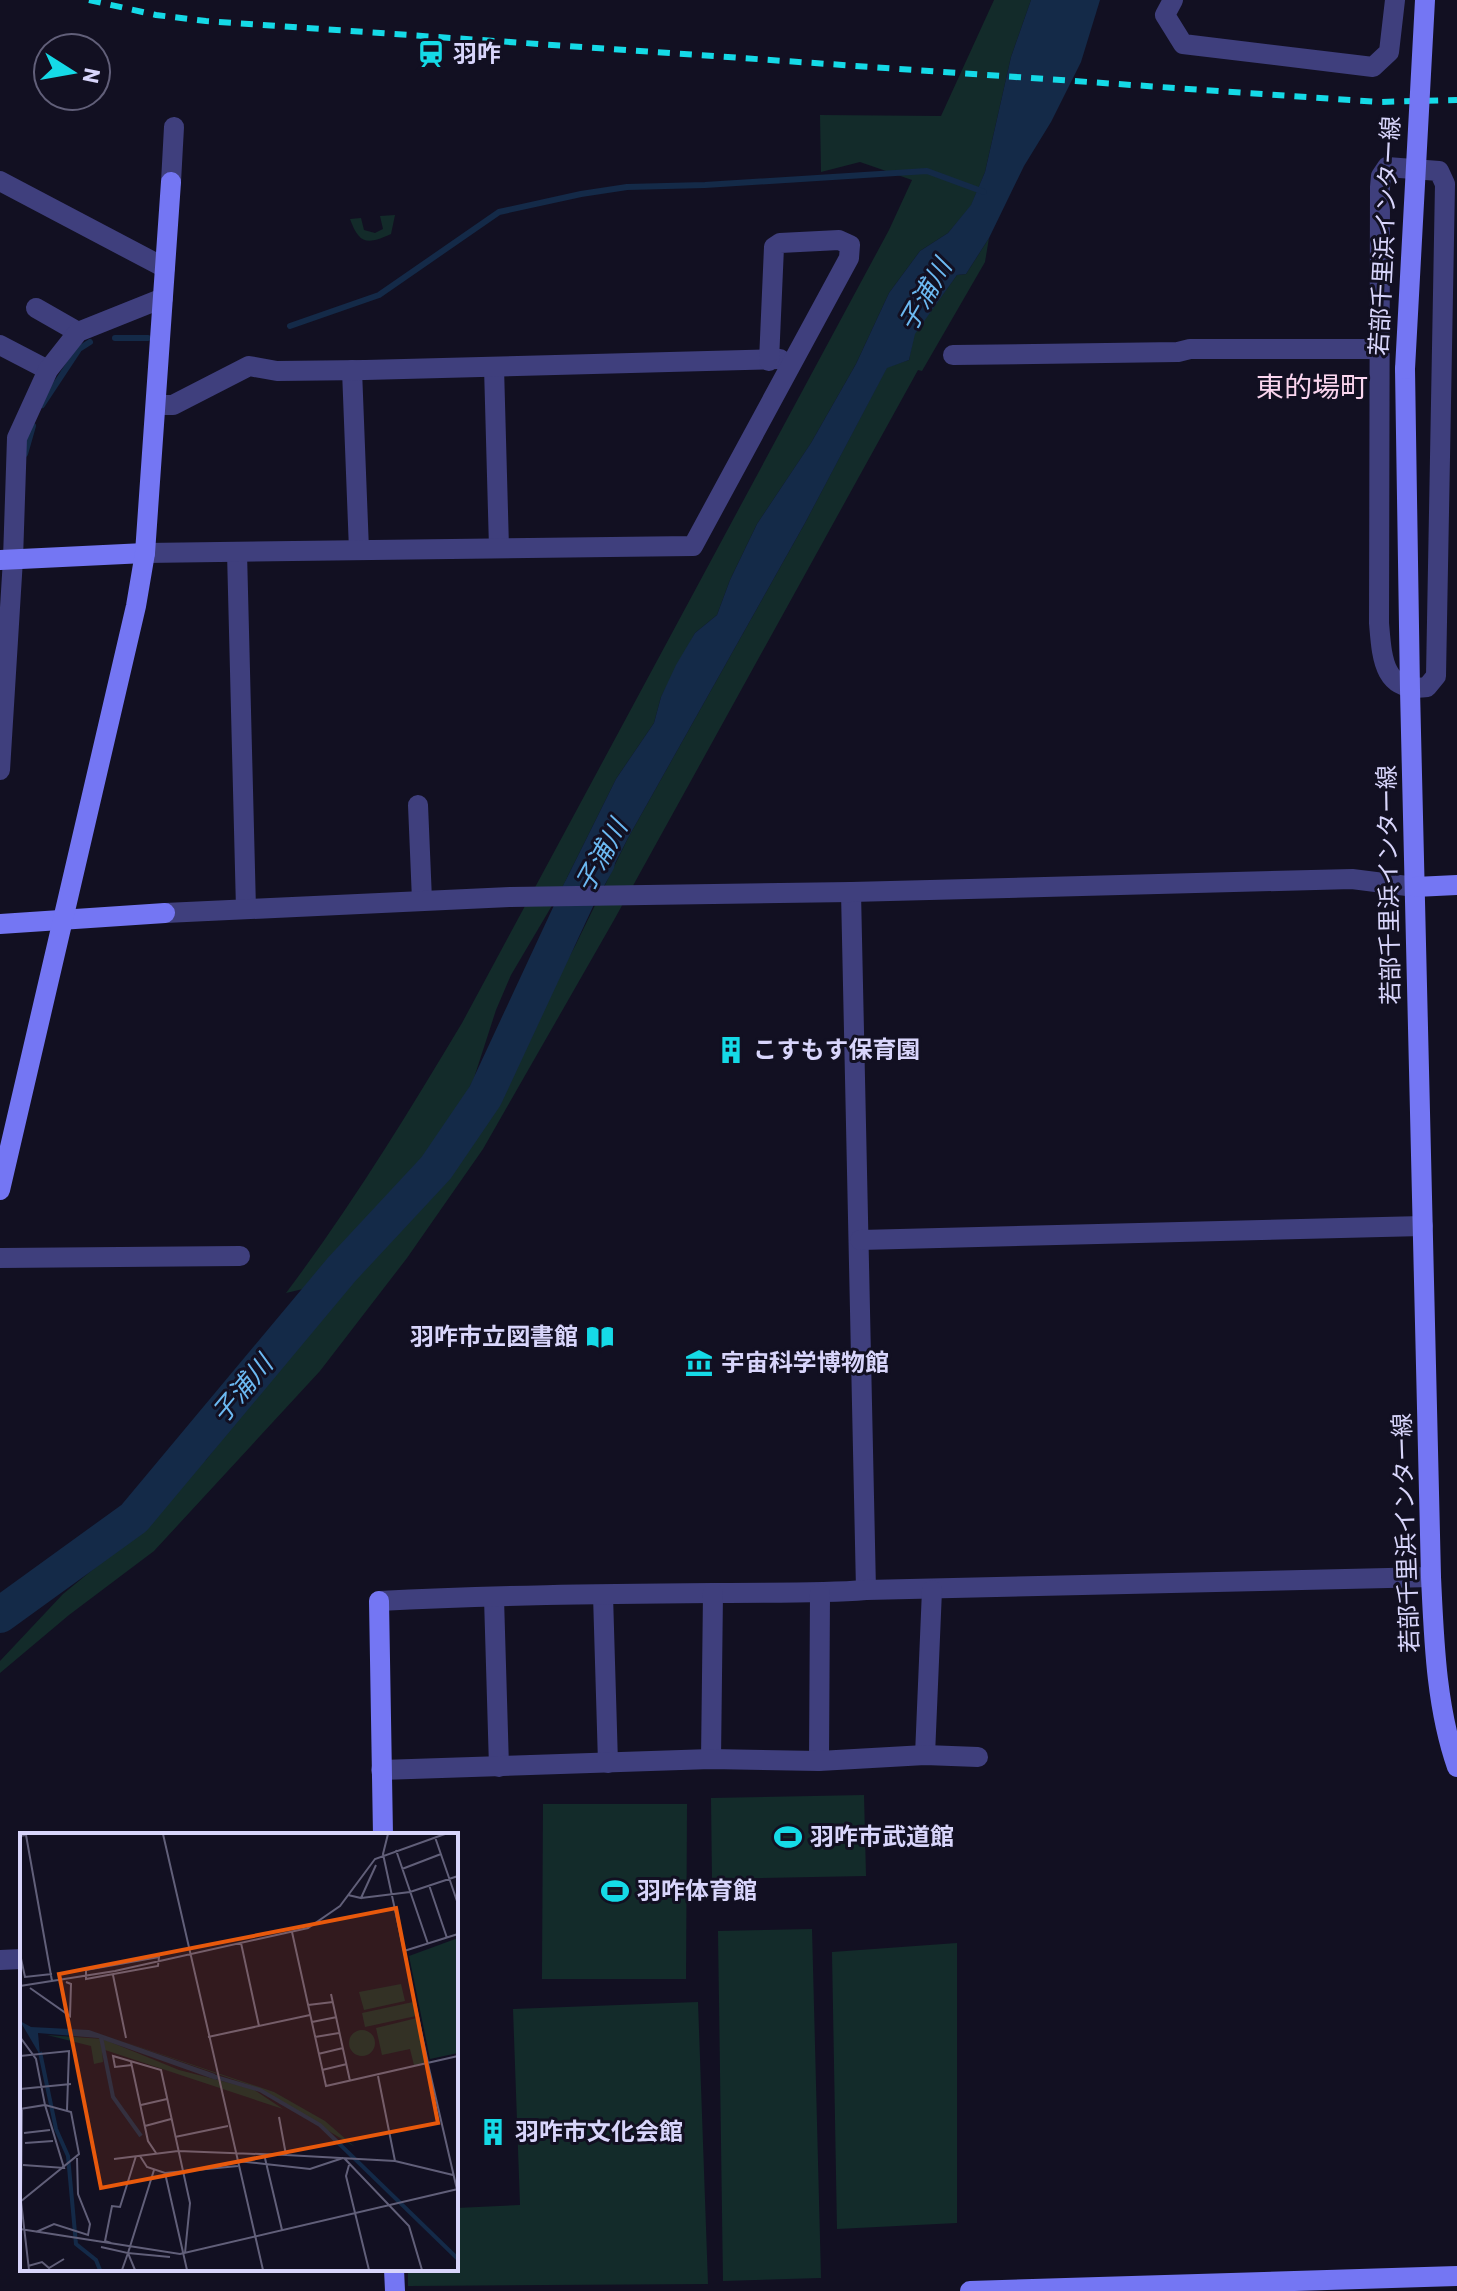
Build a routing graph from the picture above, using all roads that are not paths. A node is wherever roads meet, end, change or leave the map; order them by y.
1 (1173, 0) edge
2 (1395, 0) edge
3 (1425, 0) edge
4 (174, 127) dead end
5 (0, 181) edge
6 (165, 268) junction
7 (163, 298) junction
8 (36, 308) dead end
9 (78, 332) junction
10 (0, 345) edge
11 (1380, 349) junction
12 (953, 355) dead end
13 (795, 357) junction
14 (769, 361) junction
15 (494, 367) junction
16 (48, 370) junction
17 (352, 370) junction
18 (156, 405) junction
19 (8, 438) edge
20 (499, 548) junction
21 (359, 550) junction
22 (237, 552) junction
23 (145, 553) junction
24 (6, 560) edge
25 (1410, 690) junction
26 (0, 770) edge
27 (418, 805) dead end
28 (1457, 885) edge
29 (1415, 887) junction
30 (851, 892) junction
31 (422, 900) junction
32 (246, 909) junction
33 (63, 919) junction
34 (2, 928) edge
35 (9, 1113) edge
36 (0, 1190) edge
37 (1423, 1226) junction
38 (860, 1240) junction
39 (240, 1256) dead end
40 (0, 1258) edge
41 (1431, 1577) junction
42 (866, 1590) junction
43 (932, 1590) junction
44 (713, 1593) junction
45 (820, 1593) junction
46 (603, 1595) junction
47 (494, 1598) junction
48 (925, 1755) junction
49 (978, 1757) dead end
50 (711, 1759) junction
51 (819, 1761) junction
52 (608, 1763) junction
53 (499, 1767) junction
54 (1457, 1767) edge
55 (381, 1770) junction
56 (383, 1833) edge
57 (20, 1959) edge
58 (0, 1960) edge
59 (394, 2271) edge
60 (1457, 2276) edge
61 (1164, 2289) edge
62 (395, 2291) edge
63 (970, 2291) edge

1 - 2 street
3 - 25 street, 若部千里浜インター線, bridge
4 - 6 street
5 - 6 street
6 - 7 street
7 - 9 street
7 - 18 street
8 - 9 street
9 - 16 street
10 - 16 street
11 - 12 street
11 - 25 street
11 - 25 street
13 - 14 street
13 - 14 street
13 - 20 street
14 - 15 street
15 - 17 street
15 - 20 street
16 - 19 street
17 - 18 street
17 - 21 street
18 - 23 street
19 - 24 street
20 - 21 street
21 - 22 street
22 - 23 street
22 - 32 street
23 - 24 street
23 - 33 street
24 - 26 street
25 - 29 street, 若部千里浜インター線
27 - 31 street
28 - 29 street
29 - 30 street
29 - 37 street, 若部千里浜インター線
30 - 31 street
30 - 38 street
31 - 32 street
32 - 33 street
33 - 34 street
33 - 35 street
35 - 36 street
37 - 38 street
37 - 41 street, 若部千里浜インター線
38 - 42 street
39 - 40 street
41 - 43 street
41 - 54 street, 若部千里浜インター線
42 - 43 street
42 - 45 street
43 - 48 street
44 - 45 street
44 - 46 street
44 - 50 street
45 - 51 street
46 - 47 street
46 - 52 street
47 - 53 street
47 - 55 street
48 - 49 street
48 - 51 street
50 - 51 street
50 - 52 street
52 - 53 street
53 - 55 street
55 - 56 street
57 - 58 street
59 - 62 street
60 - 61 street
61 - 63 street

